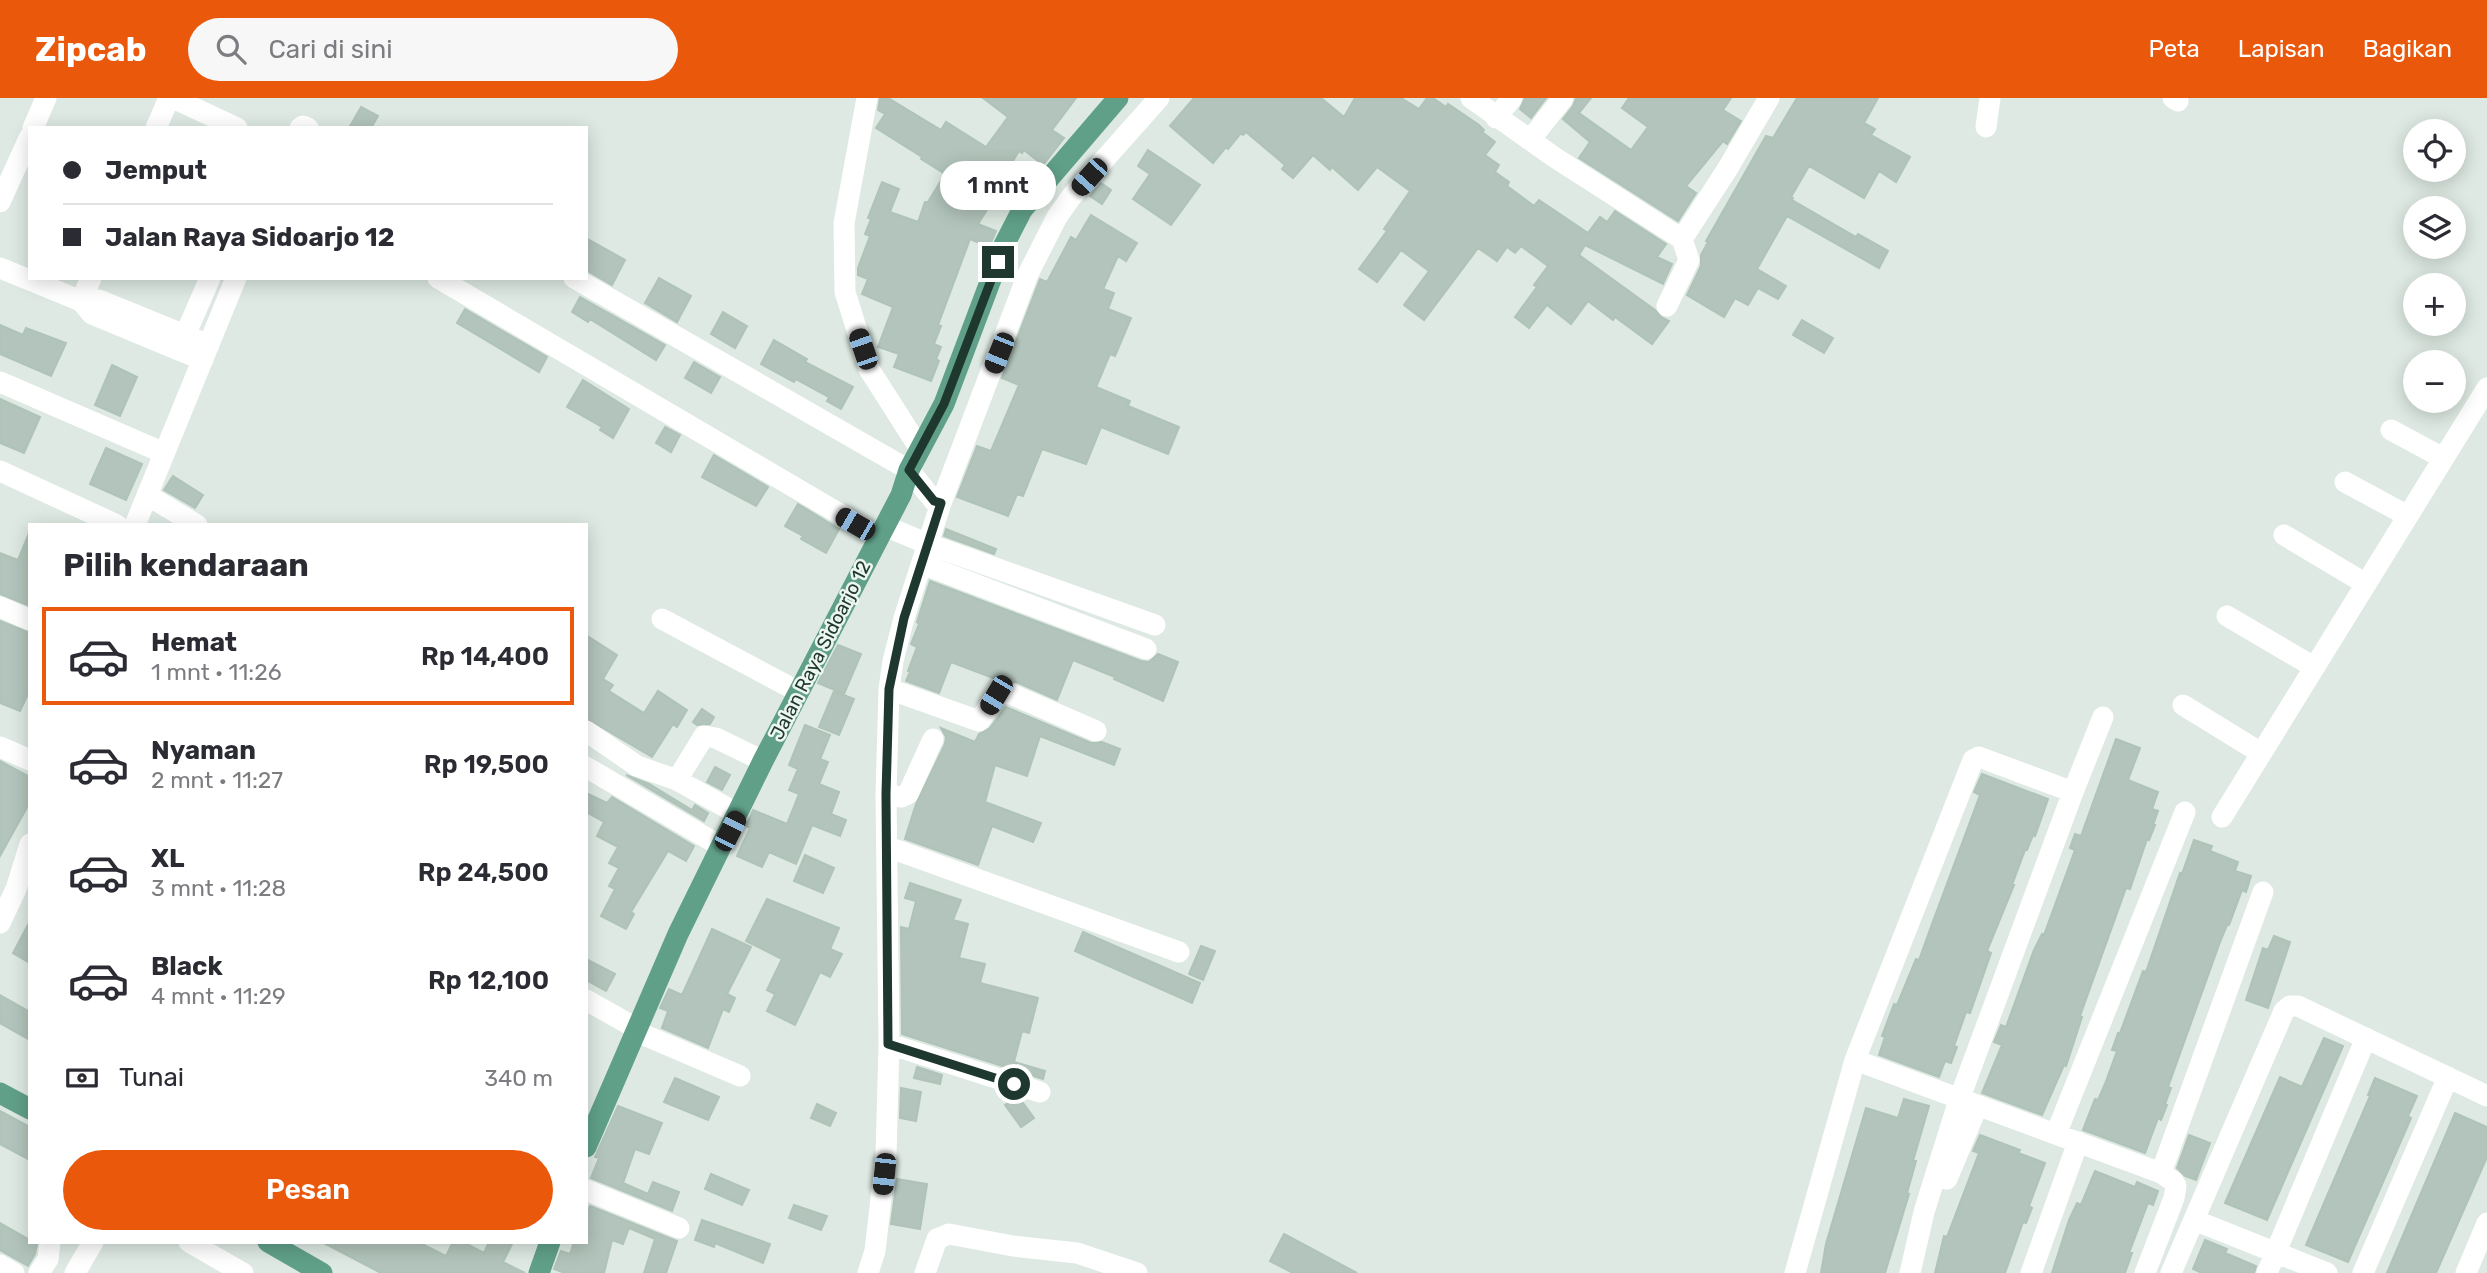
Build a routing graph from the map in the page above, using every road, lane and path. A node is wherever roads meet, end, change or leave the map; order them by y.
1 (47, 98) edge
2 (171, 98) edge
3 (867, 98) edge
4 (1118, 98) edge
5 (1159, 98) edge
6 (1471, 98) edge
7 (1512, 98) edge
8 (1563, 98) edge
9 (1769, 98) edge
10 (1990, 98) edge
11 (1496, 118) junction
12 (34, 126) edge
13 (157, 126) edge
14 (233, 126) edge
15 (1986, 127) dead end
16 (28, 139) edge
17 (1530, 141) junction
18 (0, 202) edge
19 (1682, 239) junction
20 (0, 268) edge
21 (28, 279) edge
22 (29, 280) edge
23 (90, 280) edge
24 (209, 280) edge
25 (235, 280) edge
26 (442, 280) edge
27 (577, 280) edge
28 (81, 301) junction
29 (1667, 306) dead end
30 (182, 342) junction
31 (206, 352) junction
32 (0, 382) edge
33 (2487, 388) edge
34 (960, 412) junction
35 (2391, 430) dead end
36 (920, 449) junction
37 (164, 453) junction
38 (2443, 458) junction
39 (0, 471) edge
40 (2345, 482) dead end
41 (923, 486) junction
42 (147, 495) junction
43 (2408, 516) junction
44 (113, 523) edge
45 (136, 523) edge
46 (194, 523) edge
47 (2284, 535) dead end
48 (905, 540) junction
49 (2366, 584) junction
50 (0, 607) edge
51 (2227, 616) dead end
52 (662, 618) dead end
53 (28, 619) edge
54 (1155, 625) dead end
55 (1146, 649) dead end
56 (2314, 667) junction
57 (889, 689) junction
58 (799, 692) junction
59 (2183, 705) dead end
60 (2103, 717) dead end
61 (1096, 731) dead end
62 (588, 732) edge
63 (933, 739) dead end
64 (0, 747) edge
65 (2262, 753) junction
66 (28, 759) edge
67 (763, 761) junction
68 (588, 768) edge
69 (677, 780) junction
70 (2073, 792) junction
71 (886, 794) junction
72 (2185, 812) dead end
73 (738, 814) junction
74 (2222, 817) dead end
75 (722, 847) junction
76 (888, 847) junction
77 (28, 858) edge
78 (2263, 892) dead end
79 (23, 893) edge
80 (0, 923) edge
81 (1179, 952) dead end
82 (588, 1001) edge
83 (636, 1030) junction
84 (2366, 1038) junction
85 (888, 1044) junction
86 (1856, 1060) junction
87 (740, 1076) dead end
88 (2448, 1077) junction
89 (1040, 1092) dead end
90 (0, 1093) edge
91 (2487, 1096) edge
92 (1968, 1103) junction
93 (28, 1108) edge
94 (590, 1122) edge
95 (2056, 1134) junction
96 (2078, 1142) junction
97 (2161, 1173) junction
98 (588, 1191) edge
99 (2194, 1220) junction
100 (2487, 1223) edge
101 (679, 1228) dead end
102 (50, 1244) edge
103 (92, 1244) edge
104 (192, 1244) edge
105 (272, 1244) edge
106 (549, 1244) edge
107 (2276, 1252) junction
108 (2481, 1253) edge
109 (0, 1265) edge
110 (2468, 1272) edge
111 (14, 1273) edge
112 (39, 1273) edge
113 (75, 1273) edge
114 (243, 1273) edge
115 (323, 1273) edge
116 (538, 1273) edge
117 (869, 1273) edge
118 (925, 1273) edge
119 (1137, 1273) edge
120 (1795, 1273) edge
121 (1910, 1273) edge
122 (2031, 1273) edge
123 (2145, 1273) edge
124 (2171, 1273) edge
125 (2267, 1273) edge
126 (2327, 1273) edge
127 (2363, 1273) edge

1 - 12 street
2 - 13 street
2 - 14 street
3 - 36 street
4 - 34 main road, Jalan Raya Sidoarjo 12
5 - 34 street
6 - 11 street
7 - 11 street
8 - 17 street
9 - 19 street
10 - 15 street
11 - 17 street
16 - 18 street
17 - 19 street
19 - 29 street
20 - 21 street
22 - 28 street
23 - 28 street
24 - 30 street
25 - 31 street
26 - 48 street
27 - 41 street
28 - 30 street
30 - 31 street
31 - 37 street
32 - 37 street
33 - 38 street
34 - 36 main road, Jalan Raya Sidoarjo 12
34 - 41 street
35 - 38 street
36 - 41 main road, Jalan Raya Sidoarjo 12
37 - 42 street
38 - 43 street
39 - 44 street
40 - 43 street
41 - 48 street
41 - 48 main road, Jalan Raya Sidoarjo 12
42 - 45 street
42 - 46 street
43 - 49 street
47 - 49 street
48 - 54 street
48 - 55 street
48 - 57 street
48 - 58 main road, Jalan Raya Sidoarjo 12
49 - 56 street
50 - 53 street
51 - 56 street
52 - 58 street
56 - 65 street
57 - 61 street
57 - 71 street
58 - 67 main road, Jalan Raya Sidoarjo 12
59 - 65 street
60 - 70 street
62 - 69 street
63 - 71 street
64 - 66 street
65 - 74 street
67 - 69 street
67 - 73 main road, Jalan Raya Sidoarjo 12
68 - 75 street
69 - 73 street
70 - 86 street
70 - 92 street
71 - 76 street
72 - 95 street
73 - 75 main road, Jalan Raya Sidoarjo 12
75 - 83 main road, Jalan Raya Sidoarjo 12
76 - 81 street
76 - 85 street
77 - 79 street
78 - 97 street
79 - 80 street
82 - 83 street
83 - 87 street
83 - 94 main road, Jalan Raya Sidoarjo 12
84 - 88 street
84 - 99 street
84 - 107 street
85 - 89 street
85 - 117 street
86 - 92 street
86 - 120 street
88 - 91 street
88 - 127 street
90 - 93 main road
92 - 95 street
92 - 121 street
95 - 96 street
96 - 97 street
96 - 122 street
97 - 123 street
98 - 101 street
99 - 107 street
99 - 124 street
100 - 108 street
102 - 112 street
103 - 113 street
104 - 114 street
105 - 115 main road
106 - 116 main road
107 - 125 street
107 - 126 street
108 - 110 street
109 - 111 street
118 - 119 street

